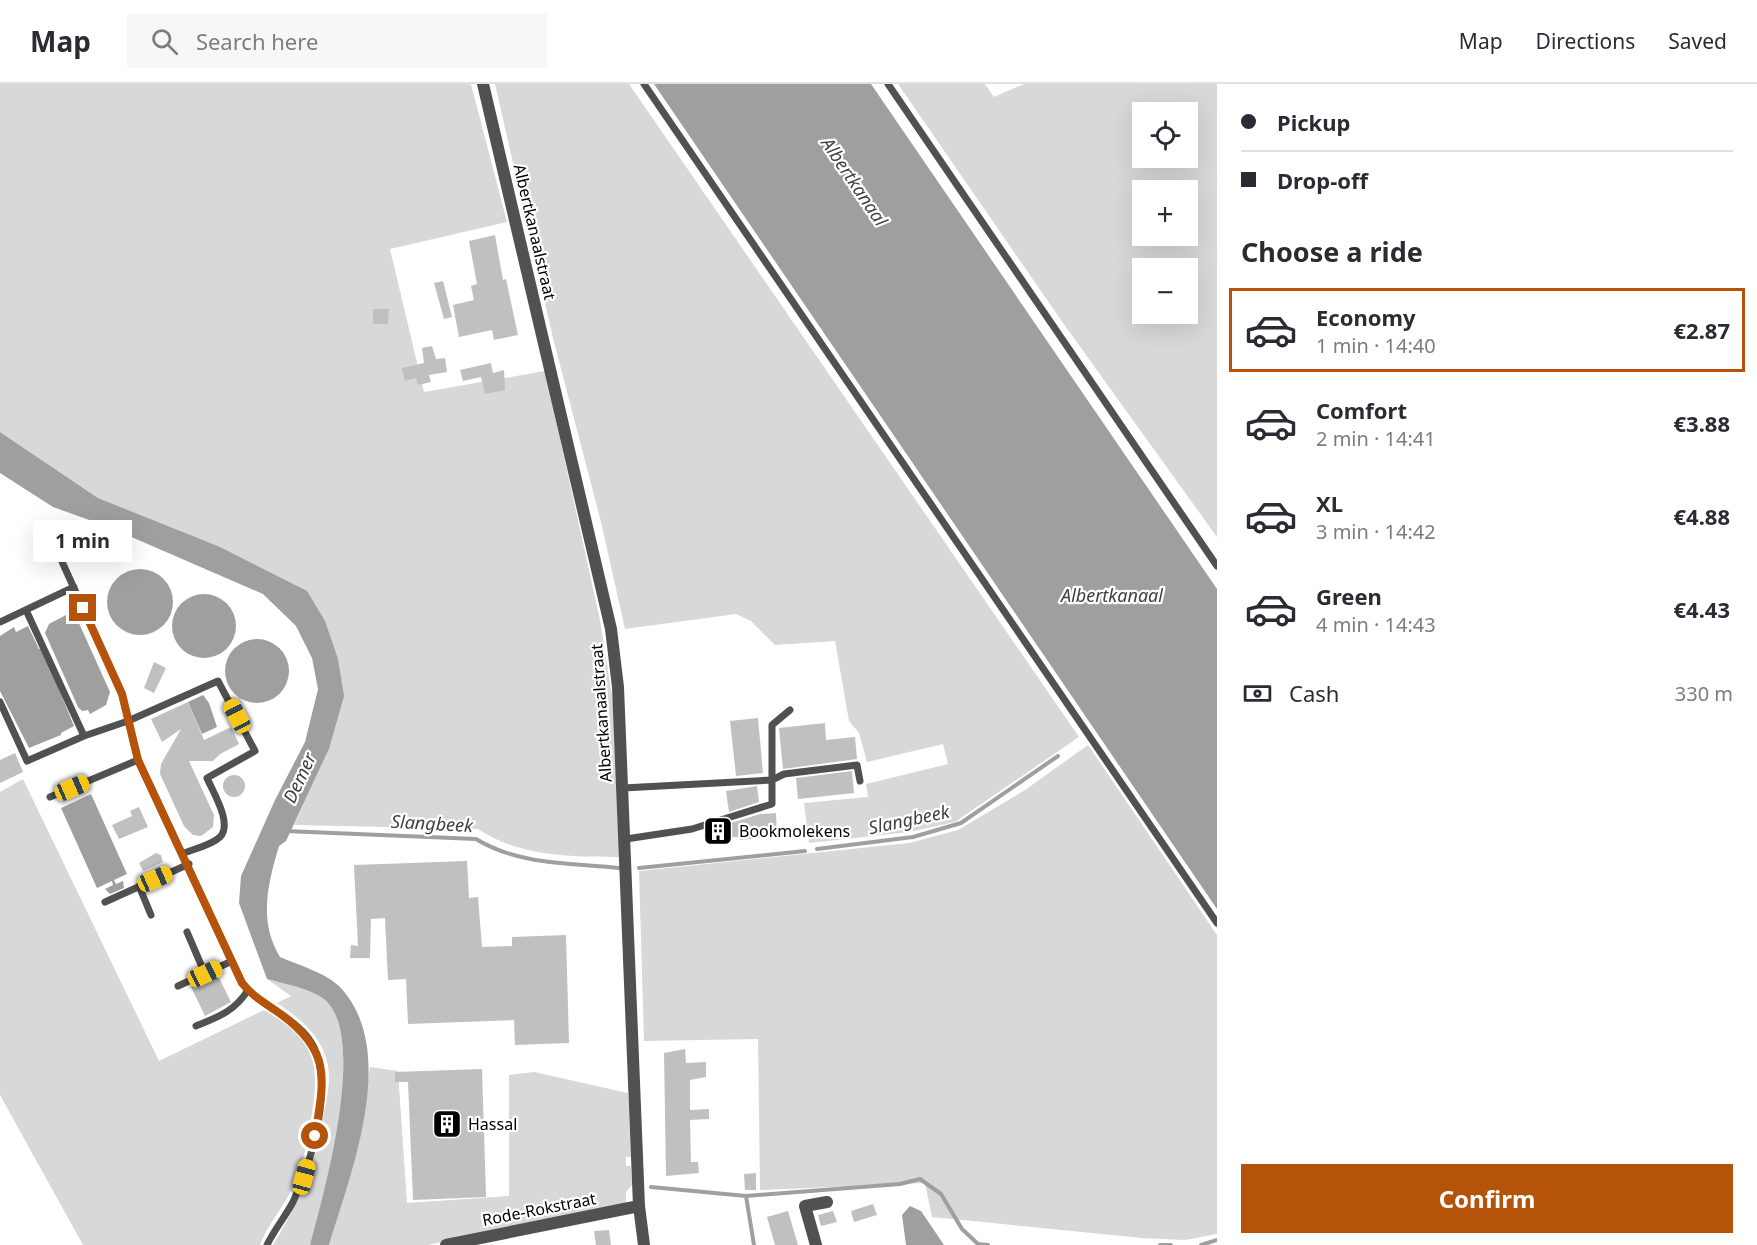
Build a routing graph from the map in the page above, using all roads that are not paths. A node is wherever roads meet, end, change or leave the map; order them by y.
1 (483, 84) edge
2 (644, 84) edge
3 (888, 84) edge
4 (49, 533) dead end
5 (1217, 566) edge
6 (74, 587) junction
7 (26, 610) junction
8 (0, 622) edge
9 (0, 702) edge
10 (790, 710) dead end
11 (128, 721) junction
12 (84, 736) junction
13 (138, 760) junction
14 (772, 780) junction
15 (860, 781) dead end
16 (623, 788) junction
17 (50, 797) dead end
18 (626, 839) junction
19 (184, 853) junction
20 (189, 864) junction
21 (139, 886) junction
22 (105, 902) dead end
23 (151, 915) dead end
24 (1217, 923) edge
25 (187, 932) dead end
26 (232, 961) junction
27 (205, 974) junction
28 (178, 986) dead end
29 (248, 990) junction
30 (196, 1026) dead end
31 (827, 1203) dead end
32 (639, 1206) junction
33 (267, 1245) edge
34 (446, 1245) edge
35 (644, 1245) edge
36 (816, 1245) edge

1 - 16 street, Albertkanaalstraat
2 - 24 lane
3 - 5 lane
4 - 6 lane
6 - 7 lane
6 - 11 lane
7 - 8 lane
7 - 12 lane
9 - 12 lane
10 - 14 lane
11 - 12 lane
11 - 13 lane
11 - 19 lane
13 - 17 lane
13 - 19 lane
14 - 15 lane
14 - 16 lane
14 - 18 lane
16 - 18 street, Albertkanaalstraat
18 - 32 street, Albertkanaalstraat
19 - 20 lane
20 - 21 lane
20 - 26 lane
21 - 22 lane
21 - 23 lane
25 - 27 lane
26 - 27 lane
26 - 29 lane
27 - 28 lane
29 - 30 lane
29 - 33 lane
31 - 36 street
32 - 34 street, Rode-Rokstraat
32 - 35 street, Albertkanaalstraat

